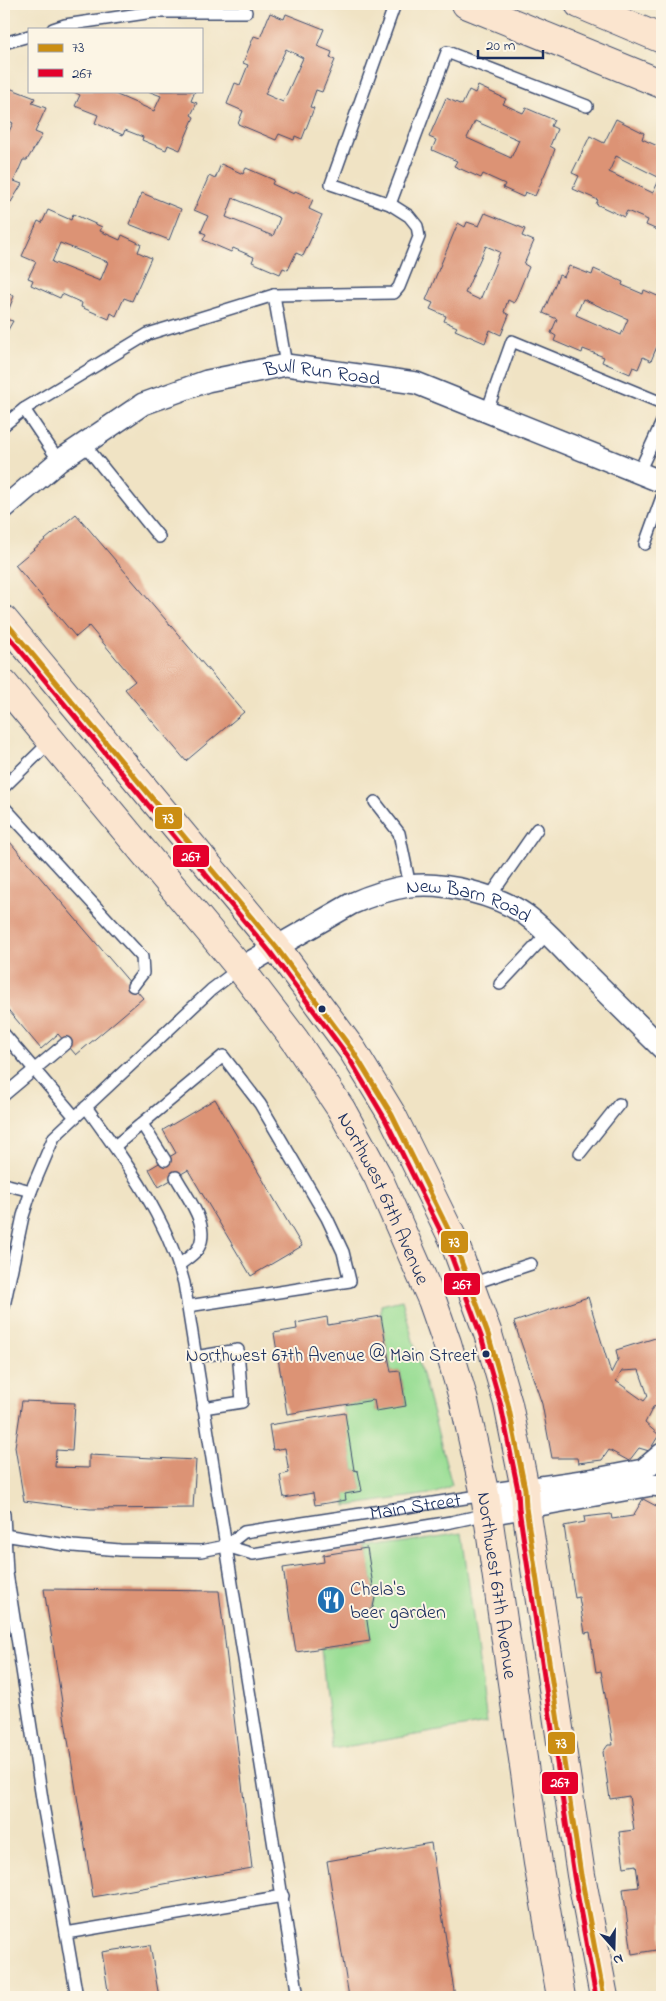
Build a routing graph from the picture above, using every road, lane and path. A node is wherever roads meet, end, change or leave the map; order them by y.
1 (395, 4) edge
2 (466, 4) edge
3 (579, 4) edge
4 (153, 8) edge
5 (246, 12) dead end
6 (58, 28) edge
7 (28, 36) edge
8 (662, 39) edge
9 (4, 43) edge
10 (662, 84) edge
11 (587, 106) dead end
12 (390, 204) junction
13 (274, 295) junction
14 (286, 365) junction
15 (662, 403) edge
16 (24, 409) junction
17 (487, 411) junction
18 (662, 422) edge
19 (4, 425) edge
20 (84, 444) junction
21 (59, 461) junction
22 (639, 472) junction
23 (662, 482) edge
24 (662, 497) edge
25 (4, 508) edge
26 (159, 537) dead end
27 (644, 544) dead end
28 (4, 620) edge
29 (4, 684) edge
30 (52, 741) junction
31 (4, 787) edge
32 (375, 802) dead end
33 (4, 807) edge
34 (537, 829) dead end
35 (410, 886) junction
36 (488, 898) junction
37 (547, 934) junction
38 (276, 947) junction
39 (240, 968) junction
40 (500, 984) dead end
41 (133, 986) dead end
42 (4, 1034) edge
43 (66, 1043) dead end
44 (662, 1048) edge
45 (34, 1070) junction
46 (4, 1095) edge
47 (618, 1104) dead end
48 (86, 1107) junction
49 (75, 1117) junction
50 (142, 1124) junction
51 (115, 1146) junction
52 (580, 1153) dead end
53 (165, 1160) dead end
54 (176, 1177) dead end
55 (4, 1184) edge
56 (31, 1191) junction
57 (531, 1264) dead end
58 (179, 1265) junction
59 (470, 1284) junction
60 (4, 1306) edge
61 (188, 1306) junction
62 (195, 1357) junction
63 (203, 1408) junction
64 (662, 1454) edge
65 (662, 1486) edge
66 (526, 1499) junction
67 (487, 1505) junction
68 (4, 1514) edge
69 (4, 1535) edge
70 (226, 1546) junction
71 (283, 1896) junction
72 (66, 1932) junction
73 (77, 1997) edge
74 (298, 1997) edge
75 (562, 1997) edge
76 (604, 1997) edge

1 - 12 lane
2 - 10 main road
3 - 8 main road
4 - 5 lane
4 - 6 lane
7 - 9 lane
11 - 12 lane
12 - 13 lane
13 - 14 lane
13 - 16 lane
14 - 17 street, Bull Run Road
14 - 20 street, Bull Run Road
15 - 17 lane
16 - 19 lane
16 - 21 lane
17 - 22 street, Bull Run Road
18 - 22 lane
20 - 21 street, Bull Run Road
20 - 26 lane
21 - 25 street, Bull Run Road
22 - 23 street, Bull Run Road
24 - 27 lane
28 - 38 main road, Northwest 67th Avenue
29 - 30 main road, Northwest 67th Avenue
30 - 31 lane
30 - 39 main road, Northwest 67th Avenue
32 - 35 lane
33 - 41 lane
34 - 36 lane
35 - 36 street, New Barn Road
35 - 38 street, New Barn Road
36 - 37 street, New Barn Road
37 - 40 lane
37 - 44 street, New Barn Road
38 - 39 street, New Barn Road
38 - 59 main road, Northwest 67th Avenue
39 - 48 lane
39 - 67 main road, Northwest 67th Avenue
42 - 45 lane
43 - 45 lane
45 - 46 lane
45 - 49 lane
47 - 52 lane
48 - 49 lane
48 - 51 lane
49 - 56 lane
50 - 51 lane
50 - 53 lane
50 - 61 lane
51 - 58 lane
54 - 58 lane
55 - 56 lane
56 - 60 lane
57 - 59 lane
58 - 61 lane
59 - 66 main road, Northwest 67th Avenue
61 - 62 lane
62 - 63 lane
62 - 63 lane
63 - 70 lane
64 - 66 street, Main Street
65 - 66 street, Main Street
66 - 67 street, Main Street
66 - 76 main road, Northwest 67th Avenue
67 - 70 lane, Main Street
67 - 70 lane, Main Street
67 - 75 main road, Northwest 67th Avenue
68 - 69 lane
69 - 70 lane, Main Street
69 - 72 lane
70 - 71 lane
71 - 72 lane
71 - 74 lane
72 - 73 lane

